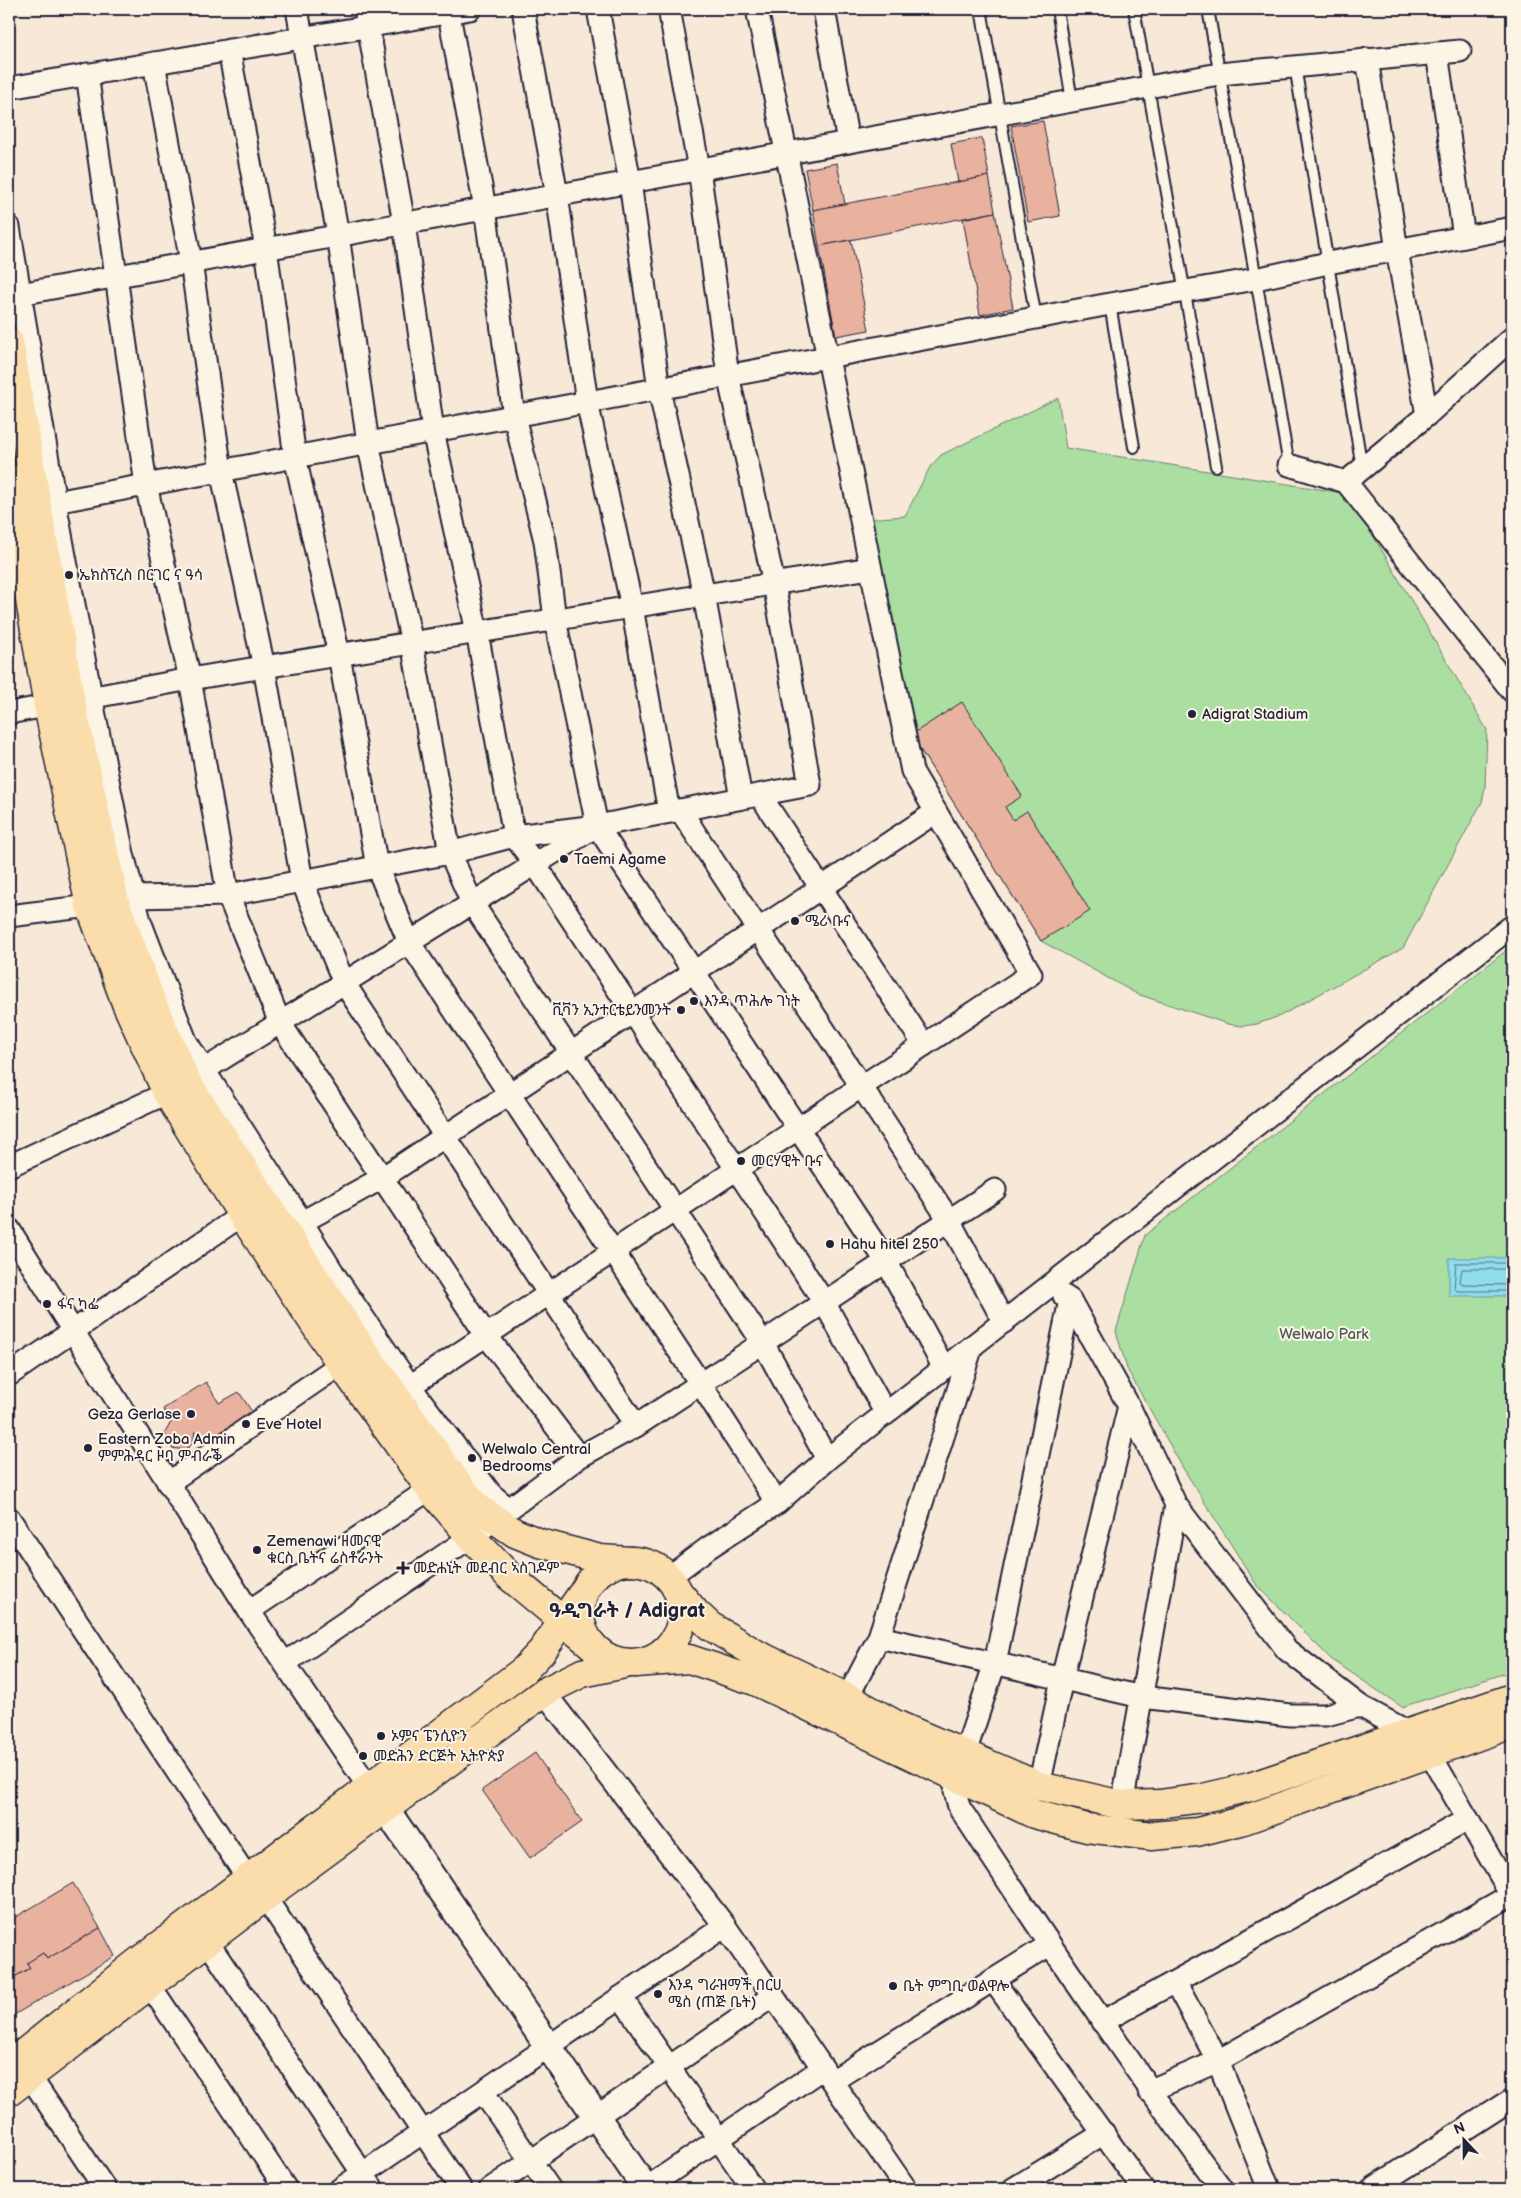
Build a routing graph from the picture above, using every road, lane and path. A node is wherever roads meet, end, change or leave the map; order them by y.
1 (297, 9) edge
2 (470, 9) edge
3 (523, 9) edge
4 (598, 9) edge
5 (669, 9) edge
6 (757, 9) edge
7 (824, 9) edge
8 (981, 9) edge
9 (1056, 9) edge
10 (1134, 9) edge
11 (1208, 9) edge
12 (448, 11) edge
13 (367, 17) edge
14 (302, 38) junction
15 (229, 50) junction
16 (1460, 51) dead end
17 (1437, 53) junction
18 (1367, 60) junction
19 (154, 63) junction
20 (1295, 66) junction
21 (87, 74) junction
22 (1219, 74) junction
23 (1148, 87) junction
24 (9, 88) edge
25 (1072, 101) junction
26 (1000, 114) junction
27 (848, 142) junction
28 (786, 153) junction
29 (699, 169) junction
30 (630, 182) junction
31 (557, 195) junction
32 (485, 208) junction
33 (404, 223) junction
34 (9, 227) edge
35 (1512, 228) edge
36 (338, 235) junction
37 (1464, 237) junction
38 (266, 248) junction
39 (1397, 250) junction
40 (191, 262) junction
41 (1328, 263) junction
42 (116, 276) junction
43 (1256, 279) junction
44 (1184, 290) junction
45 (15, 295) edge
46 (1110, 304) junction
47 (1036, 318) junction
48 (1512, 338) edge
49 (9, 342) edge
50 (828, 357) junction
51 (728, 375) junction
52 (659, 389) junction
53 (587, 402) junction
54 (1427, 415) junction
55 (514, 416) junction
56 (433, 431) junction
57 (368, 443) junction
58 (1134, 447) dead end
59 (295, 457) junction
60 (1289, 464) joint
61 (1216, 466) dead end
62 (220, 471) junction
63 (1354, 475) junction
64 (9, 478) edge
65 (146, 485) junction
66 (55, 502) junction
67 (870, 568) junction
68 (774, 584) junction
69 (704, 595) junction
70 (632, 607) junction
71 (555, 619) junction
72 (477, 632) junction
73 (412, 643) junction
74 (50, 649) junction
75 (339, 655) junction
76 (264, 667) junction
77 (190, 679) junction
78 (1512, 691) edge
79 (70, 701) junction
80 (9, 713) edge
81 (750, 797) junction
82 (674, 811) junction
83 (936, 812) junction
84 (597, 826) junction
85 (514, 836) junction
86 (450, 853) junction
87 (535, 864) junction
88 (377, 867) junction
89 (302, 881) junction
90 (821, 889) junction
91 (228, 895) junction
92 (113, 901) junction
93 (472, 903) junction
94 (9, 916) edge
95 (1512, 926) edge
96 (758, 931) junction
97 (409, 942) junction
98 (695, 972) junction
99 (344, 983) junction
100 (633, 1013) junction
101 (280, 1023) junction
102 (924, 1045) junction
103 (571, 1054) junction
104 (186, 1082) junction
105 (861, 1086) junction
106 (509, 1094) junction
107 (798, 1128) junction
108 (445, 1137) junction
109 (9, 1165) edge
110 (736, 1169) junction
111 (382, 1178) junction
112 (995, 1190) dead end
113 (675, 1210) junction
114 (242, 1215) junction
115 (949, 1220) junction
116 (302, 1222) junction
117 (9, 1229) edge
118 (613, 1251) junction
119 (886, 1261) junction
120 (1050, 1286) junction
121 (549, 1294) junction
122 (1070, 1300) junction
123 (824, 1302) junction
124 (1004, 1322) junction
125 (72, 1332) junction
126 (486, 1335) junction
127 (763, 1342) junction
128 (972, 1346) junction
129 (352, 1357) junction
130 (944, 1368) junction
131 (9, 1375) edge
132 (700, 1383) junction
133 (410, 1386) junction
134 (1130, 1406) junction
135 (886, 1414) junction
136 (636, 1426) junction
137 (579, 1457) junction
138 (827, 1459) junction
139 (168, 1483) junction
140 (430, 1489) junction
141 (777, 1502) junction
142 (1176, 1505) junction
143 (502, 1514) junction
144 (9, 1518) edge
145 (471, 1538) junction
146 (630, 1561) junction
147 (674, 1585) junction
148 (584, 1591) junction
149 (249, 1611) junction
150 (563, 1621) junction
151 (879, 1637) junction
152 (593, 1646) junction
153 (285, 1663) junction
154 (632, 1663) junction
155 (995, 1663) junction
156 (1062, 1679) junction
157 (544, 1692) junction
158 (1142, 1697) junction
159 (1512, 1698) edge
160 (1360, 1706) junction
161 (842, 1709) junction
162 (1512, 1724) edge
163 (1412, 1734) junction
164 (1430, 1754) junction
165 (961, 1765) junction
166 (1040, 1786) junction
167 (378, 1798) junction
168 (1122, 1805) junction
169 (1468, 1820) junction
170 (257, 1888) junction
171 (1512, 1895) edge
172 (725, 1926) junction
173 (207, 1941) junction
174 (1049, 1945) junction
175 (993, 1980) junction
176 (1175, 1982) junction
177 (149, 1984) junction
178 (773, 1996) junction
179 (621, 1997) junction
180 (1102, 2022) junction
181 (548, 2047) junction
182 (1218, 2060) junction
183 (669, 2067) junction
184 (14, 2069) edge
185 (827, 2075) junction
186 (1149, 2091) junction
187 (483, 2092) junction
188 (1512, 2099) edge
189 (596, 2117) junction
190 (422, 2133) junction
191 (1104, 2133) junction
192 (719, 2139) junction
193 (531, 2162) junction
194 (368, 2182) edge
195 (105, 2189) edge
196 (286, 2189) edge
197 (340, 2189) edge
198 (461, 2189) edge
199 (490, 2189) edge
200 (550, 2189) edge
201 (646, 2189) edge
202 (754, 2189) edge
203 (906, 2189) edge
204 (1013, 2189) edge
205 (1143, 2189) edge
206 (1222, 2189) edge
207 (1269, 2189) edge
208 (1372, 2189) edge

1 - 14 street
2 - 12 street
3 - 31 street
4 - 30 street
5 - 29 street
6 - 28 street
7 - 27 street
8 - 26 lane
9 - 25 lane
10 - 23 lane
11 - 22 lane
12 - 13 street
12 - 32 street
13 - 14 street
13 - 33 street
14 - 15 street
14 - 36 street
15 - 19 street
15 - 38 street
16 - 17 street
17 - 18 street
17 - 37 street
18 - 20 street
18 - 39 street
19 - 21 street
19 - 40 street
20 - 22 street
20 - 41 lane
21 - 24 street
21 - 42 street
22 - 23 street
22 - 43 lane
23 - 25 street
23 - 44 lane
25 - 26 street
26 - 27 street
26 - 47 lane
27 - 28 street
28 - 29 street
28 - 50 street
29 - 30 street
29 - 51 street
30 - 31 street
30 - 52 street
31 - 32 street
31 - 53 street
32 - 33 street
32 - 55 street
33 - 36 street
33 - 56 street
34 - 45 street
35 - 37 street
36 - 38 street
36 - 57 street
37 - 39 street
38 - 40 street
38 - 59 street
39 - 41 street
39 - 54 street
40 - 42 street
40 - 62 street
41 - 43 street
41 - 63 lane
42 - 45 street
42 - 65 street
43 - 44 street
43 - 60 lane
44 - 46 street
44 - 61 lane
45 - 66 street
46 - 47 street
46 - 58 lane
47 - 50 street
48 - 54 street
49 - 74 main road
50 - 51 street
50 - 67 street
51 - 52 street
51 - 68 street
52 - 53 street
52 - 69 street
53 - 55 street
53 - 70 street
54 - 63 street
55 - 56 street
55 - 71 street
56 - 57 street
56 - 72 street
57 - 59 street
57 - 73 street
59 - 62 street
59 - 75 street
60 - 63 street
62 - 65 street
62 - 76 street
63 - 78 street
64 - 74 main road
65 - 66 street
65 - 77 street
66 - 79 street
67 - 68 street
67 - 83 street
68 - 69 street
68 - 81 street
69 - 70 street
69 - 81 street
70 - 71 street
70 - 82 street
71 - 72 street
71 - 84 street
72 - 73 street
72 - 85 street
73 - 75 street
73 - 86 street
74 - 79 main road
75 - 76 street
75 - 88 street
76 - 77 street
76 - 89 street
77 - 79 street
77 - 91 street
79 - 80 street
79 - 92 main road
79 - 92 street
81 - 82 street
81 - 90 street
82 - 84 street
82 - 96 street
83 - 90 street
83 - 102 street
84 - 85 street
84 - 87 street
84 - 98 street
85 - 86 street
85 - 87 street
86 - 88 street
86 - 93 street
87 - 93 street
87 - 100 street
88 - 89 street
88 - 97 street
89 - 91 street
89 - 99 street
90 - 96 street
90 - 102 street
91 - 92 street
91 - 101 street
92 - 94 street
92 - 104 main road
92 - 104 street
93 - 97 street
93 - 103 street
95 - 120 street
96 - 98 street
96 - 105 street
97 - 99 street
97 - 106 street
98 - 100 street
98 - 107 street
99 - 101 street
99 - 108 street
100 - 103 street
100 - 110 street
101 - 104 street
101 - 111 street
102 - 105 street
103 - 106 street
103 - 113 street
104 - 109 street
104 - 114 main road
104 - 116 street
104 - 129 main road
105 - 107 street
105 - 115 street
106 - 108 street
106 - 118 street
107 - 110 street
107 - 119 street
108 - 111 street
108 - 121 street
110 - 113 street
110 - 123 street
111 - 116 street
111 - 126 street
112 - 115 street
113 - 118 street
113 - 127 street
114 - 125 street
114 - 129 main road
115 - 119 street
115 - 124 street
116 - 133 street
117 - 125 street
118 - 121 street
118 - 132 street
119 - 123 street
119 - 130 street
120 - 122 street
120 - 124 street
121 - 126 street
121 - 136 street
122 - 134 street
122 - 155 street
123 - 127 street
123 - 135 street
124 - 128 street
125 - 131 street
125 - 139 street
126 - 133 street
126 - 137 street
127 - 132 street
127 - 138 street
128 - 130 street
128 - 151 street
129 - 139 street
129 - 140 main road
129 - 143 main road
130 - 135 street
132 - 136 street
132 - 141 street
133 - 143 street
134 - 142 street
134 - 156 street
135 - 138 street
136 - 137 street
137 - 143 street
138 - 141 street
139 - 149 street
140 - 145 main road
140 - 149 street
141 - 147 street
142 - 158 street
142 - 160 street
143 - 145 street
143 - 146 main road
144 - 170 street
145 - 150 main road
145 - 153 street
146 - 147 main road
146 - 148 main road
147 - 154 main road
147 - 161 main road
148 - 150 main road
148 - 152 main road
149 - 153 street
150 - 152 main road
150 - 167 main road
151 - 155 street
151 - 161 street
152 - 154 main road
153 - 167 street
154 - 157 main road
154 - 161 main road
155 - 156 street
155 - 165 street
156 - 158 street
156 - 166 street
157 - 167 main road
157 - 172 street
158 - 160 street
158 - 168 street
159 - 163 main road
160 - 163 street
161 - 165 main road
162 - 164 main road
163 - 164 street
163 - 168 main road
164 - 165 main road
164 - 169 street
165 - 166 main road
165 - 174 street
166 - 168 main road
167 - 170 main road
167 - 181 street
169 - 171 street
169 - 176 street
170 - 173 main road
170 - 184 main road
170 - 190 street
171 - 182 street
172 - 178 street
172 - 179 street
173 - 177 main road
173 - 194 street
174 - 175 street
174 - 180 street
175 - 185 street
175 - 191 street
176 - 180 street
176 - 182 street
177 - 184 main road
177 - 196 street
178 - 183 street
178 - 185 street
179 - 181 street
179 - 183 street
180 - 186 street
181 - 187 street
181 - 189 street
182 - 186 street
182 - 207 street
183 - 189 street
183 - 192 street
184 - 195 street
185 - 192 street
185 - 203 street
186 - 206 street
187 - 190 street
187 - 193 street
188 - 208 street
189 - 193 street
189 - 201 street
190 - 194 street
190 - 198 street
191 - 204 street
191 - 205 street
192 - 201 street
192 - 202 street
193 - 199 street
193 - 200 street
194 - 197 street

